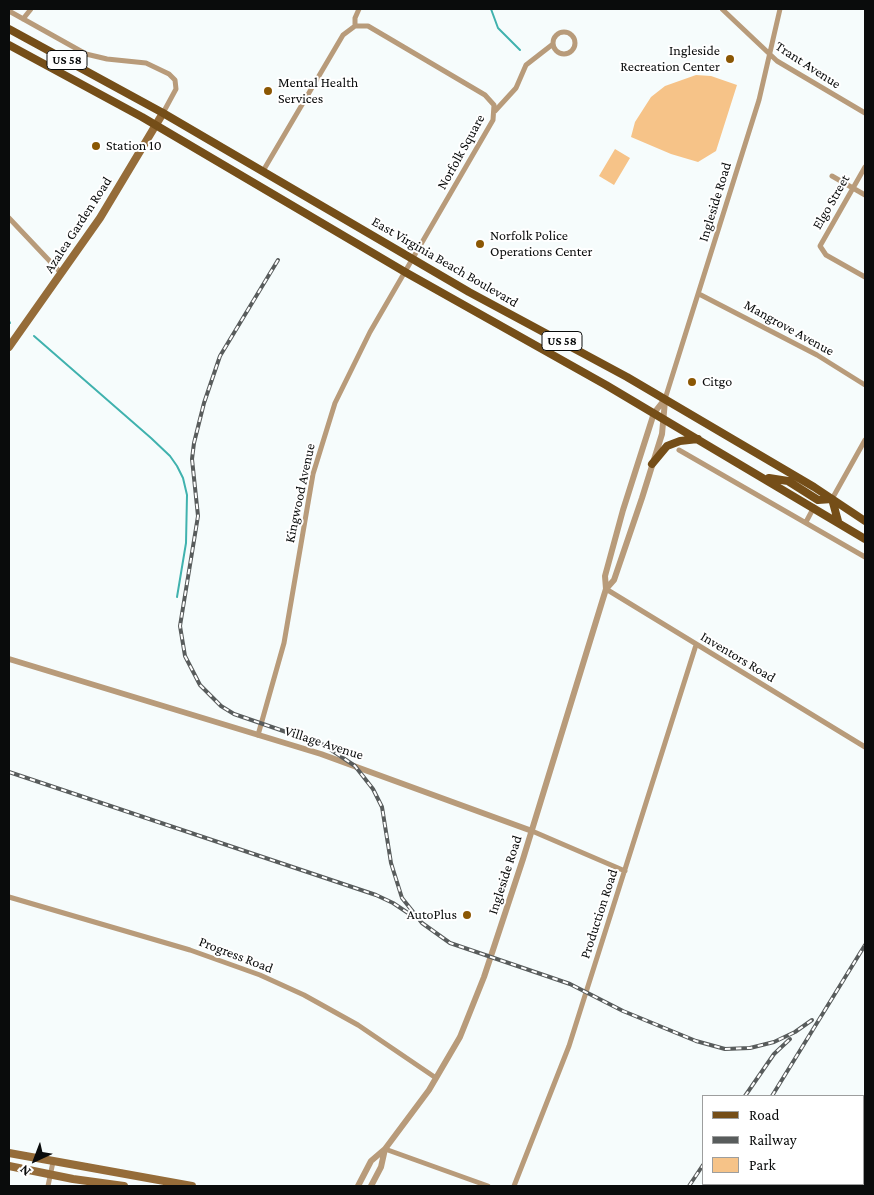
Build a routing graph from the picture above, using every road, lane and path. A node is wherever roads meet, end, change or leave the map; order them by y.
1 (31, 9) edge
2 (359, 9) edge
3 (722, 9) edge
4 (780, 9) edge
5 (9, 11) edge
6 (23, 19) junction
7 (355, 26) junction
8 (9, 29) edge
9 (553, 44) junction
10 (9, 45) edge
11 (770, 56) junction
12 (124, 91) junction
13 (118, 104) junction
14 (495, 111) junction
15 (163, 113) junction
16 (865, 113) edge
17 (156, 125) junction
18 (865, 167) edge
19 (263, 171) junction
20 (832, 176) dead end
21 (853, 188) junction
22 (865, 195) edge
23 (9, 218) edge
24 (413, 259) junction
25 (405, 272) junction
26 (62, 273) junction
27 (865, 277) edge
28 (699, 294) junction
29 (9, 347) edge
30 (865, 385) edge
31 (665, 400) junction
32 (654, 413) junction
33 (664, 419) junction
34 (698, 439) junction
35 (865, 440) edge
36 (679, 450) dead end
37 (652, 464) junction
38 (764, 478) junction
39 (832, 499) junction
40 (814, 507) junction
41 (838, 521) junction
42 (865, 521) edge
43 (806, 522) junction
44 (865, 538) edge
45 (865, 557) edge
46 (606, 589) junction
47 (696, 645) junction
48 (9, 659) edge
49 (258, 735) junction
50 (863, 745) edge
51 (532, 831) junction
52 (625, 871) junction
53 (9, 897) edge
54 (436, 1078) junction
55 (386, 1149) junction
56 (9, 1153) edge
57 (53, 1162) junction
58 (9, 1166) edge
59 (50, 1175) junction
60 (120, 1175) junction
61 (799, 1185) edge
62 (48, 1186) edge
63 (121, 1186) edge
64 (192, 1186) edge
65 (358, 1186) edge
66 (371, 1186) edge
67 (488, 1186) edge
68 (514, 1186) edge
69 (806, 1186) edge

1 - 6 street
2 - 7 street
3 - 11 street, Trant Avenue
4 - 11 street, Ingleside Road
5 - 6 street
6 - 15 street
7 - 14 street, Norfolk Square
7 - 19 street
8 - 12 main road, East Virginia Beach Boulevard / US 58
9 - 9 street
9 - 14 street
10 - 13 main road, East Virginia Beach Boulevard / US 58
11 - 16 street, Trant Avenue
11 - 28 street, Ingleside Road
12 - 13 main road
12 - 15 main road, East Virginia Beach Boulevard / US 58
13 - 17 main road, East Virginia Beach Boulevard / US 58
14 - 24 street, Norfolk Square
15 - 17 main road, Azalea Garden Road
15 - 19 main road, East Virginia Beach Boulevard / US 58
17 - 25 main road, East Virginia Beach Boulevard / US 58
17 - 26 main road, Azalea Garden Road
18 - 21 street, Elgo Street
19 - 24 main road, East Virginia Beach Boulevard / US 58
20 - 21 street
21 - 22 street
21 - 27 street, Elgo Street
23 - 26 street
24 - 25 street, Norfolk Square
24 - 31 main road, East Virginia Beach Boulevard / US 58
25 - 32 main road, East Virginia Beach Boulevard / US 58
25 - 49 street, Kingwood Avenue
26 - 29 main road, Azalea Garden Road
28 - 30 street, Mangrove Avenue
28 - 31 street, Ingleside Road
31 - 32 street, Ingleside Road
31 - 33 street, Ingleside Road
31 - 39 main road, East Virginia Beach Boulevard / US 58
32 - 33 main road, East Virginia Beach Boulevard / US 58
32 - 46 street, Ingleside Road
33 - 34 main road, East Virginia Beach Boulevard / US 58
33 - 37 street, Ingleside Road
34 - 37 main road
34 - 38 main road, East Virginia Beach Boulevard / US 58
35 - 39 street
36 - 43 street
37 - 46 street, Ingleside Road
38 - 39 main road
38 - 40 main road, East Virginia Beach Boulevard / US 58
39 - 41 main road
39 - 42 main road, East Virginia Beach Boulevard / US 58
40 - 41 main road, East Virginia Beach Boulevard / US 58
40 - 43 street
41 - 44 main road, East Virginia Beach Boulevard / US 58
43 - 45 street
46 - 47 street, Inventors Road
46 - 51 street, Ingleside Road
47 - 50 street, Inventors Road
47 - 52 street, Production Road
48 - 49 street, Village Avenue
49 - 51 street, Village Avenue
51 - 52 street, Village Avenue
51 - 54 street, Ingleside Road
52 - 68 street, Production Road
53 - 54 street, Progress Road
54 - 55 street, Ingleside Road
55 - 65 street, Ingleside Road
55 - 66 street, Ingleside Road
55 - 67 street
56 - 57 main road
57 - 59 street
57 - 60 main road
58 - 59 main road
59 - 62 street
59 - 63 main road
60 - 63 street
60 - 64 main road
61 - 69 street

